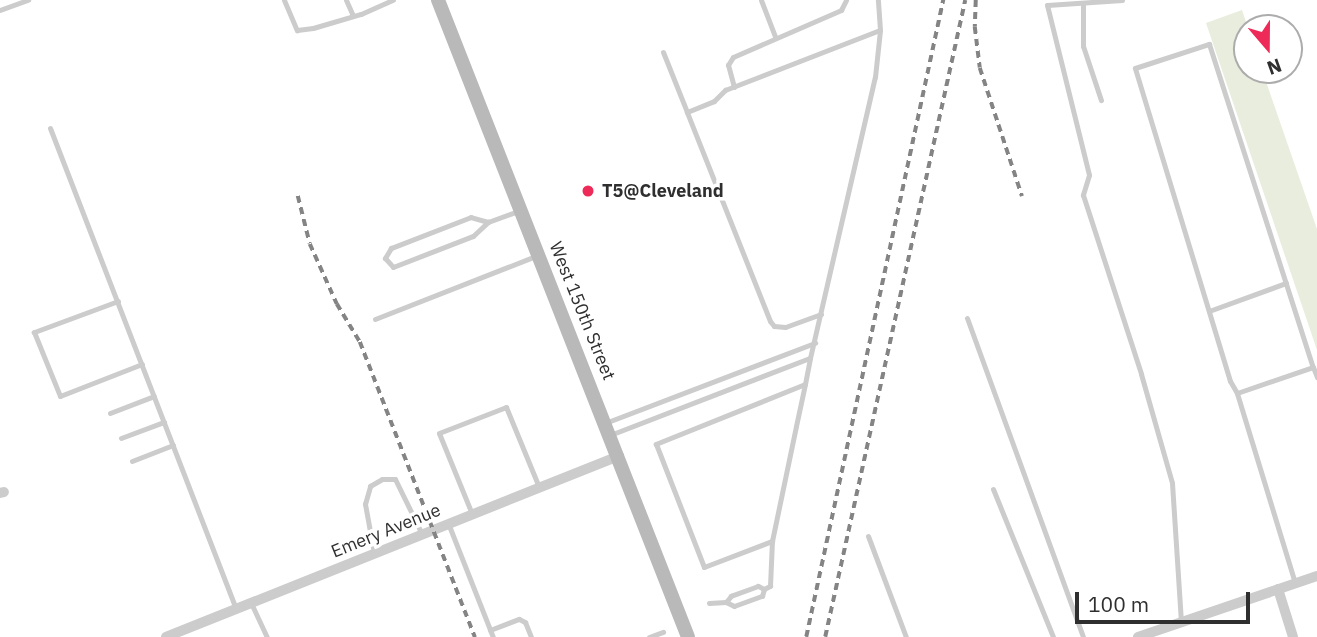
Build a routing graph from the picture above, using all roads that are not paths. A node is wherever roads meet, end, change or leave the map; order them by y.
1 (28, 0) edge
2 (284, 0) edge
3 (346, 0) edge
4 (393, 0) edge
5 (438, 0) edge
6 (761, 0) edge
7 (846, 0) edge
8 (878, 0) edge
9 (1122, 0) edge
10 (1083, 3) junction
11 (0, 10) edge
12 (353, 16) junction
13 (880, 30) junction
14 (775, 36) junction
15 (663, 52) dead end
16 (734, 87) junction
17 (1101, 100) dead end
18 (687, 112) junction
19 (50, 128) dead end
20 (521, 210) junction
21 (488, 222) junction
22 (538, 255) junction
23 (1286, 283) junction
24 (118, 301) junction
25 (1209, 311) junction
26 (821, 314) junction
27 (967, 318) dead end
28 (375, 319) dead end
29 (815, 343) junction
30 (810, 358) junction
31 (142, 364) junction
32 (1314, 367) junction
33 (742, 369) junction
34 (1317, 377) edge
35 (747, 381) junction
36 (805, 384) junction
37 (1237, 393) junction
38 (154, 396) junction
39 (110, 413) dead end
40 (164, 422) junction
41 (608, 429) junction
42 (121, 438) dead end
43 (173, 445) junction
44 (619, 456) junction
45 (132, 461) dead end
46 (539, 488) junction
47 (993, 489) dead end
48 (472, 514) junction
49 (448, 523) junction
50 (422, 534) junction
51 (868, 536) dead end
52 (772, 541) junction
53 (374, 553) junction
54 (1317, 576) edge
55 (1295, 583) junction
56 (764, 589) junction
57 (1278, 589) junction
58 (251, 603) junction
59 (709, 603) dead end
60 (726, 603) junction
61 (236, 609) junction
62 (1181, 622) junction
63 (663, 632) dead end
64 (492, 634) edge
65 (166, 637) edge
66 (267, 637) edge
67 (531, 637) edge
68 (649, 637) edge
69 (688, 637) edge
70 (906, 637) edge
71 (1053, 637) edge
72 (1083, 637) edge
73 (1138, 637) edge
74 (1293, 637) edge

1 - 11 lane
2 - 12 lane
3 - 12 lane
4 - 12 lane
5 - 20 main road, West 150th Street
6 - 14 lane
7 - 14 lane
8 - 13 lane
9 - 10 lane
10 - 17 lane
10 - 62 lane
13 - 16 lane
13 - 26 lane
14 - 16 lane
15 - 18 lane
16 - 18 lane
18 - 26 lane
19 - 24 lane
20 - 21 lane
20 - 22 main road, West 150th Street
21 - 21 lane
22 - 28 lane
22 - 41 main road, West 150th Street
23 - 25 lane
23 - 25 lane
23 - 32 lane
24 - 31 lane
24 - 31 lane
25 - 37 lane
26 - 29 lane
27 - 72 lane
29 - 30 lane
29 - 33 lane
30 - 35 lane
30 - 36 lane
31 - 38 lane
32 - 34 lane
32 - 37 lane
33 - 35 lane
33 - 41 lane
35 - 41 lane
36 - 52 lane
36 - 52 lane
37 - 55 lane
38 - 39 lane
38 - 40 lane
40 - 42 lane
40 - 43 lane
41 - 44 main road, West 150th Street
43 - 45 lane
43 - 61 lane
44 - 46 street, Emery Avenue
44 - 69 main road, West 150th Street
46 - 48 street, Emery Avenue
46 - 48 lane
47 - 71 lane
48 - 49 street, Emery Avenue
49 - 50 street, Emery Avenue
49 - 64 lane
50 - 53 street, Emery Avenue
50 - 53 lane
51 - 70 lane
52 - 56 lane
53 - 58 street, Emery Avenue
54 - 55 street
55 - 57 street
56 - 60 lane
56 - 60 lane
57 - 62 street
57 - 74 street
58 - 61 street, Emery Avenue
58 - 66 lane
59 - 60 lane
61 - 65 street, Emery Avenue
62 - 73 street
63 - 68 lane
64 - 67 lane

